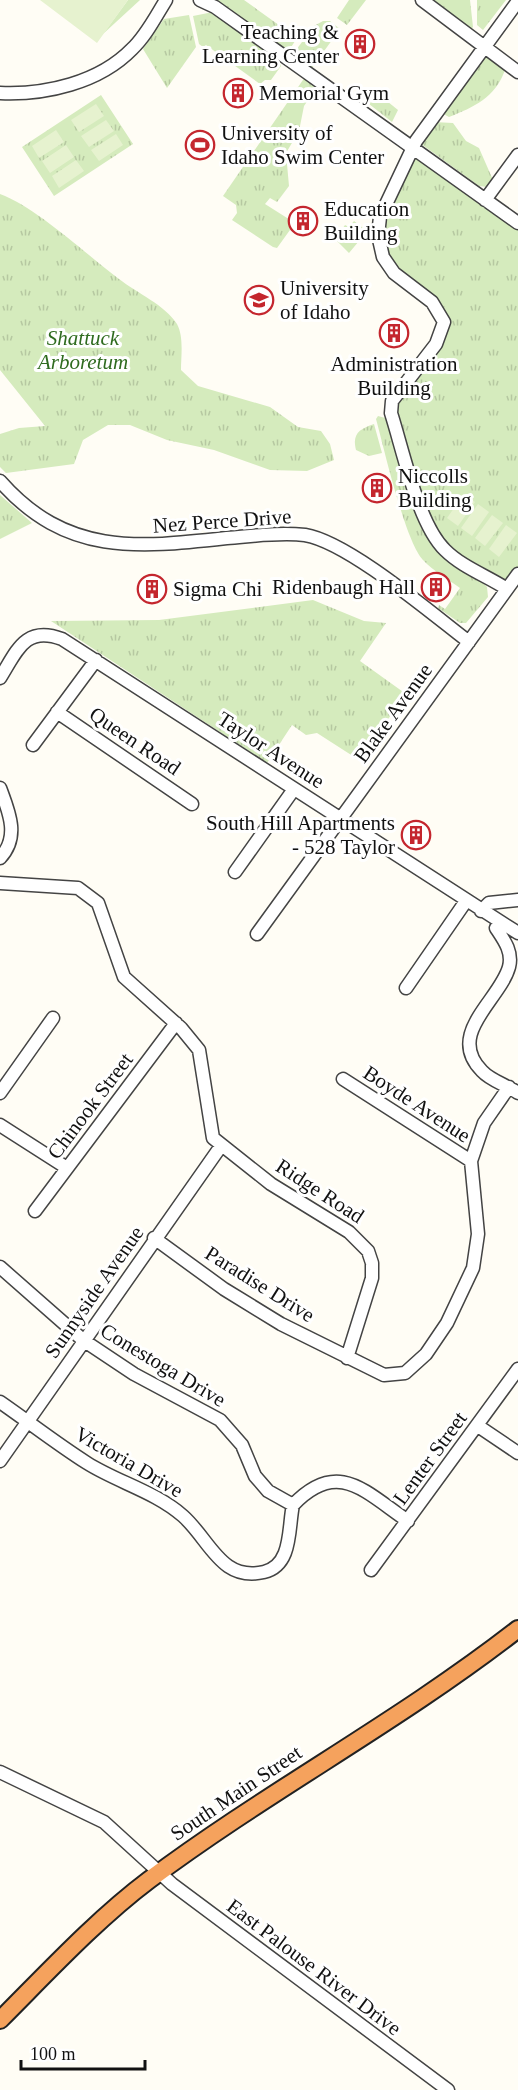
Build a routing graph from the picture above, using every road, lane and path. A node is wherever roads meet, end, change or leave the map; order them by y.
1 (166, 0) edge
2 (200, 0) edge
3 (422, 0) edge
4 (518, 1) edge
5 (483, 46) junction
6 (518, 72) edge
7 (0, 93) edge
8 (414, 149) junction
9 (518, 155) edge
10 (485, 200) junction
11 (518, 223) edge
12 (0, 481) edge
13 (518, 574) edge
14 (507, 589) junction
15 (469, 642) junction
16 (96, 660) junction
17 (0, 678) edge
18 (57, 712) junction
19 (33, 745) dead end
20 (0, 788) edge
21 (294, 789) junction
22 (192, 804) dead end
23 (339, 818) junction
24 (0, 858) edge
25 (235, 873) dead end
26 (0, 883) edge
27 (518, 900) edge
28 (466, 901) junction
29 (481, 911) junction
30 (496, 928) junction
31 (518, 933) edge
32 (257, 934) dead end
33 (518, 944) edge
34 (518, 969) edge
35 (406, 988) dead end
36 (53, 1018) dead end
37 (176, 1023) junction
38 (343, 1079) dead end
39 (514, 1090) edge
40 (0, 1093) edge
41 (0, 1125) edge
42 (221, 1146) junction
43 (471, 1161) junction
44 (67, 1168) junction
45 (35, 1211) dead end
46 (154, 1238) junction
47 (0, 1267) edge
48 (83, 1340) junction
49 (347, 1358) junction
50 (518, 1369) edge
51 (0, 1402) edge
52 (28, 1422) junction
53 (478, 1426) junction
54 (518, 1453) edge
55 (0, 1461) edge
56 (293, 1505) junction
57 (408, 1521) junction
58 (371, 1570) dead end
59 (518, 1629) edge
60 (0, 1772) edge
61 (158, 1874) junction
62 (4, 2016) edge
63 (448, 2090) edge

1 - 7 street
2 - 8 street
3 - 5 street
4 - 5 street
5 - 6 street
5 - 8 street
8 - 10 street
8 - 14 street
9 - 10 street
10 - 11 street
12 - 15 street, Nez Perce Drive
13 - 14 street, Blake Avenue
14 - 15 street, Blake Avenue
15 - 23 street, Blake Avenue
16 - 17 street, Taylor Avenue
16 - 18 street
16 - 21 street, Taylor Avenue
18 - 19 street
18 - 22 street, Queen Road
20 - 24 street
21 - 23 street, Taylor Avenue
21 - 25 street
23 - 28 street, Taylor Avenue
23 - 32 street, Blake Avenue
26 - 37 street, Ridge Road
27 - 29 street
28 - 29 street, Taylor Avenue
28 - 35 street
29 - 30 street, Taylor Avenue
29 - 31 street, Taylor Avenue
30 - 33 street, Taylor Avenue
30 - 39 street
34 - 39 street
36 - 40 street
37 - 42 street, Ridge Road
37 - 44 street, Chinook Street
38 - 43 street, Boyde Avenue
39 - 43 street
41 - 44 street
42 - 46 street, Sunnyside Avenue
42 - 49 street, Ridge Road
43 - 49 street
44 - 45 street, Chinook Street
46 - 48 street, Sunnyside Avenue
46 - 49 street, Paradise Drive
47 - 48 street, Conestoga Drive
48 - 52 street, Sunnyside Avenue
48 - 56 street, Conestoga Drive
50 - 53 street, Lenter Street
51 - 52 street, Victoria Drive
52 - 55 street, Sunnyside Avenue
52 - 56 street, Victoria Drive
53 - 54 street
53 - 57 street, Lenter Street
56 - 57 street
57 - 58 street, Lenter Street
59 - 61 highway, South Main Street
60 - 61 street, East Palouse River Drive
61 - 62 highway, South Main Street
61 - 63 street, East Palouse River Drive

